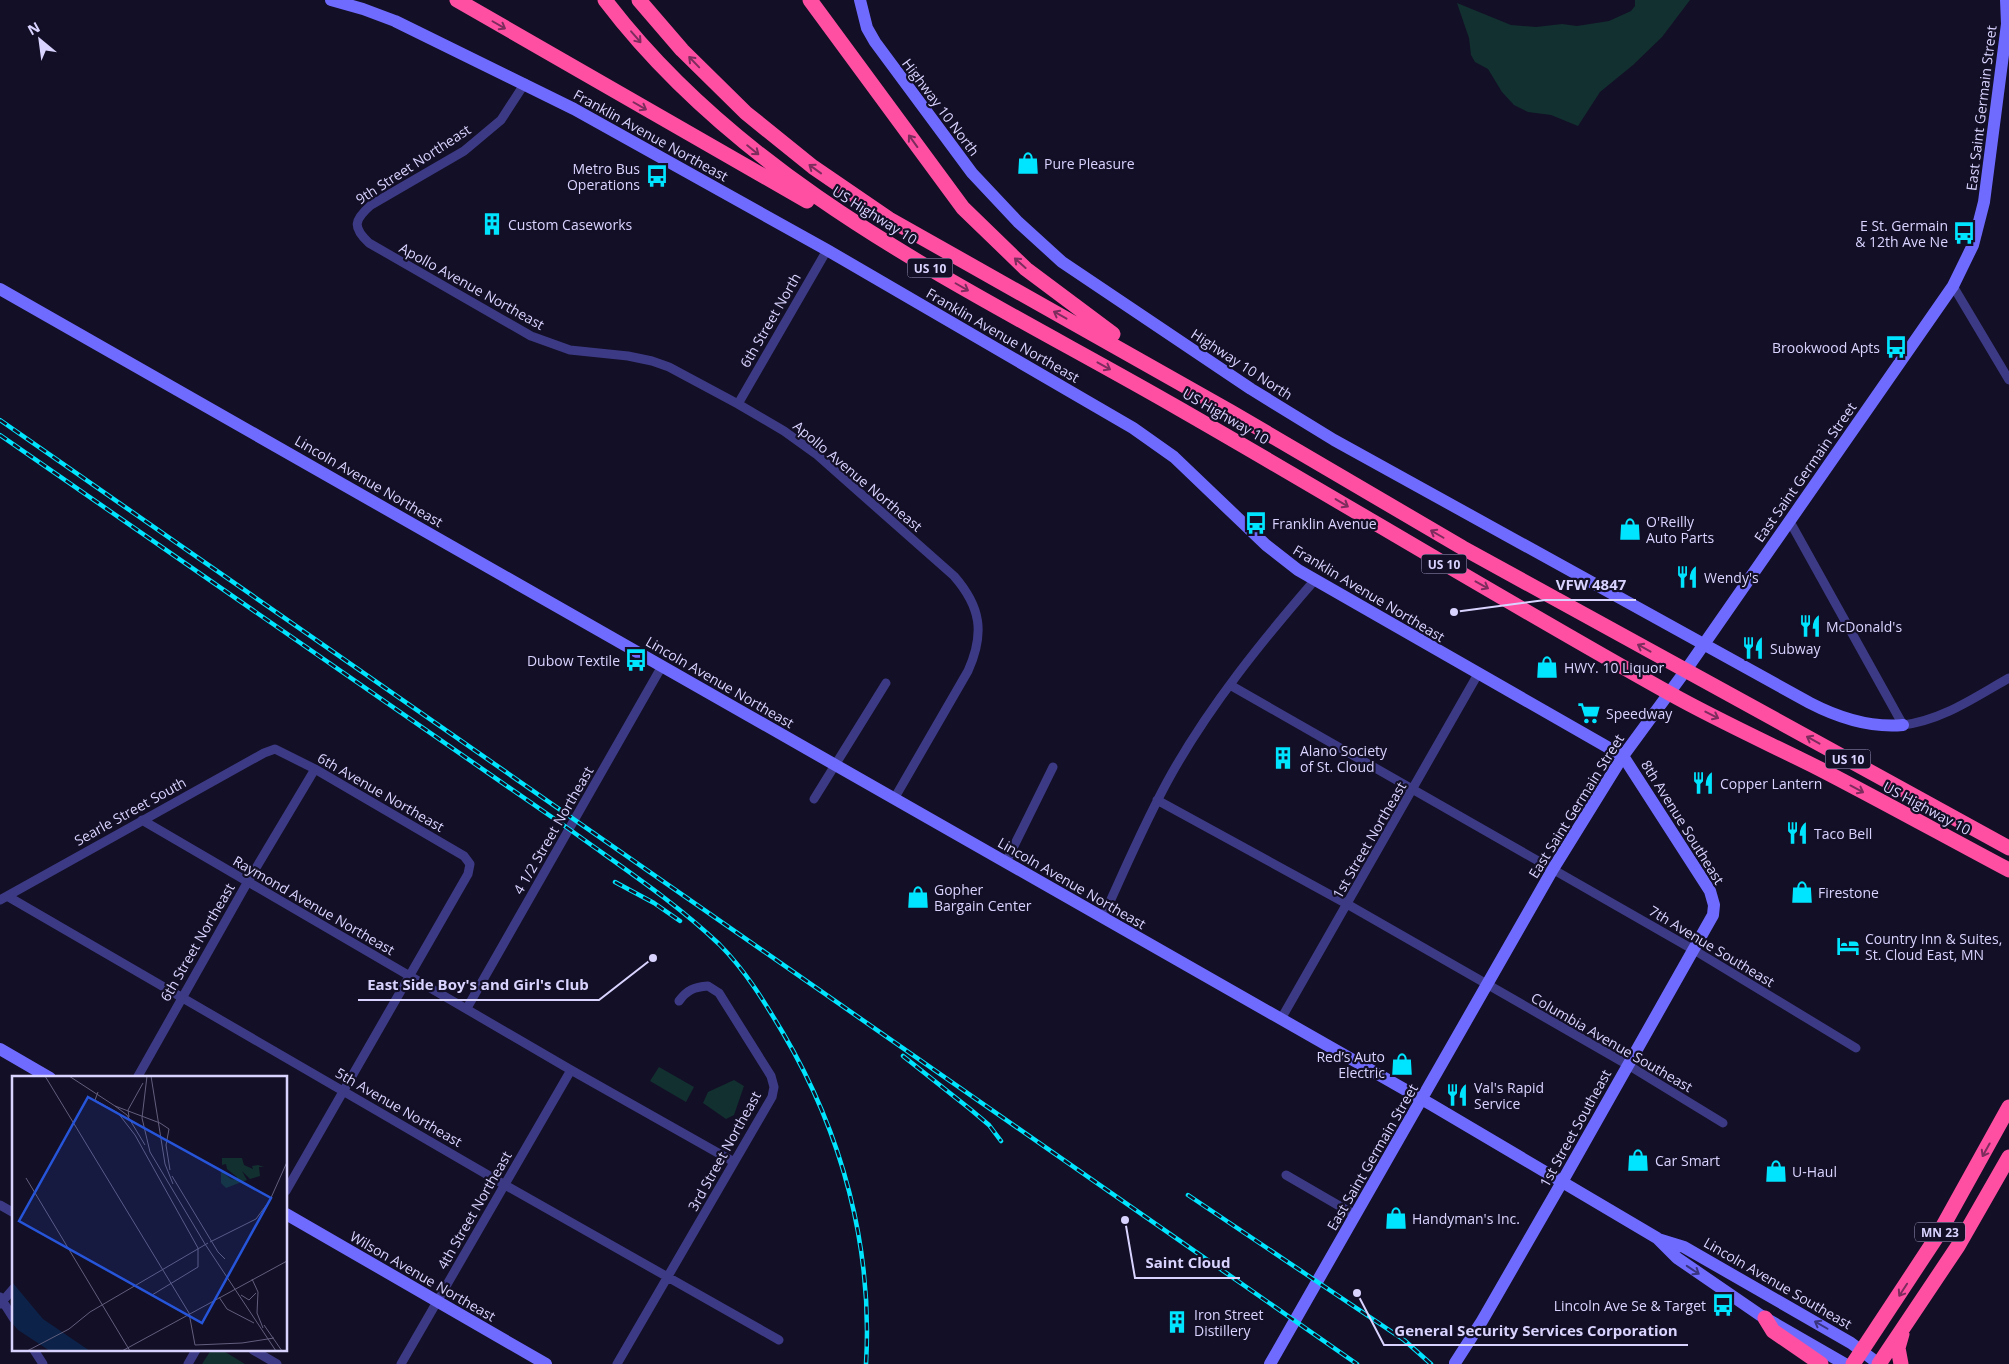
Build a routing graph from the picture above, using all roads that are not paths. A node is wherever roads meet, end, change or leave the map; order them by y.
1 (331, 0) edge
2 (457, 0) edge
3 (605, 0) edge
4 (639, 0) edge
5 (810, 0) edge
6 (860, 0) edge
7 (2006, 0) edge
8 (525, 83) junction
9 (356, 223) joint
10 (826, 250) junction
11 (905, 253) junction
12 (1954, 286) junction
13 (2, 290) edge
14 (2008, 378) edge
15 (738, 404) junction
16 (1231, 412) junction
17 (1789, 520) junction
18 (1314, 581) junction
19 (1704, 644) junction
20 (662, 666) junction
21 (1686, 670) junction
22 (1478, 674) junction
23 (2009, 678) edge
24 (886, 683) dead end
25 (1230, 685) junction
26 (1669, 693) junction
27 (1903, 725) junction
28 (275, 749) joint
29 (1623, 756) junction
30 (835, 765) junction
31 (1054, 767) dead end
32 (315, 769) junction
33 (1414, 790) junction
34 (894, 799) junction
35 (814, 800) dead end
36 (1157, 800) junction
37 (142, 820) junction
38 (2009, 848) edge
39 (1006, 862) junction
40 (1553, 869) junction
41 (2009, 870) edge
42 (247, 883) junction
43 (4, 898) edge
44 (1347, 904) junction
45 (1714, 905) joint
46 (1102, 917) junction
47 (1694, 950) junction
48 (409, 976) junction
49 (1487, 986) junction
50 (181, 998) junction
51 (679, 1002) dead end
52 (468, 1008) junction
53 (1281, 1019) junction
54 (1856, 1048) dead end
55 (0, 1049) edge
56 (1628, 1065) junction
57 (570, 1070) junction
58 (47, 1076) edge
59 (138, 1076) edge
60 (344, 1091) junction
61 (1422, 1100) junction
62 (2009, 1107) edge
63 (1723, 1123) dead end
64 (2009, 1157) edge
65 (734, 1162) junction
66 (1286, 1175) dead end
67 (1562, 1182) junction
68 (505, 1185) junction
69 (288, 1188) edge
70 (0, 1205) edge
71 (12, 1212) edge
72 (288, 1215) edge
73 (1355, 1215) junction
74 (1657, 1238) junction
75 (667, 1277) junction
76 (12, 1290) edge
77 (1, 1301) edge
78 (437, 1302) junction
79 (12, 1316) edge
80 (1765, 1318) junction
81 (1909, 1320) junction
82 (779, 1340) dead end
83 (1862, 1351) junction
84 (35, 1352) edge
85 (195, 1352) edge
86 (256, 1352) edge
87 (1455, 1363) edge
88 (43, 1364) edge
89 (188, 1364) edge
90 (276, 1364) edge
91 (401, 1364) edge
92 (546, 1364) edge
93 (617, 1364) edge
94 (1270, 1364) edge
95 (1821, 1364) edge
96 (1844, 1364) edge
97 (1853, 1364) edge
98 (1879, 1364) edge
99 (1901, 1364) edge

1 - 8 street, Franklin Avenue Northeast
2 -> 11 highway
3 -> 11 highway, US Highway 10 / US 10
16 -> 4 highway, US 10
16 -> 5 highway
6 - 19 street, Highway 10 North
7 - 12 street, East Saint Germain Street
8 - 9 street, 9th Street Northeast
8 - 10 street, Franklin Avenue Northeast
9 - 15 street, Apollo Avenue Northeast
10 - 15 street, 6th Street North
10 - 18 street, Franklin Avenue Northeast
11 -> 26 highway, US Highway 10 / US 10
12 - 14 street
12 - 17 street, East Saint Germain Street
13 - 20 street, Lincoln Avenue Northeast
15 - 34 street, Apollo Avenue Northeast
21 -> 16 highway, US 10
17 - 19 street, East Saint Germain Street
17 - 27 street
18 - 22 street, Franklin Avenue Northeast
18 - 25 street
19 - 21 street, East Saint Germain Street
19 - 27 street, Highway 10 North
20 - 30 street, Lincoln Avenue Northeast
20 - 52 street, 4 1/2 Street Northeast
21 - 26 street, East Saint Germain Street
38 -> 21 highway, US Highway 10 / US 10
22 - 29 street, Franklin Avenue Northeast
22 - 33 street, 1st Street Northeast
23 - 27 street
24 - 30 street
25 - 33 street, 7th Avenue Southeast
25 - 36 street
26 - 29 street, East Saint Germain Street
26 -> 41 highway, US Highway 10 / US 10
28 - 32 street, 6th Avenue Northeast
28 - 37 street, Searle Street South
29 - 40 street, East Saint Germain Street
29 - 45 street, 8th Avenue Southeast
30 - 34 street, Lincoln Avenue Northeast
30 - 35 street
31 - 39 street
32 - 42 street, 6th Street Northeast
32 - 48 street, 6th Avenue Northeast
33 - 40 street, 7th Avenue Southeast
33 - 44 street, 1st Street Northeast
34 - 39 street, Lincoln Avenue Northeast
36 - 44 street, Columbia Avenue Southeast
36 - 46 street
37 - 42 street, Raymond Avenue Northeast
37 - 43 street, Searle Street South
39 - 46 street, Lincoln Avenue Northeast
40 - 47 street, 7th Avenue Southeast
40 - 49 street, East Saint Germain Street
42 - 48 street, Raymond Avenue Northeast
42 - 50 street, 6th Street Northeast
43 - 50 street, 5th Avenue Northeast
44 - 49 street, Columbia Avenue Southeast
44 - 53 street, 1st Street Northeast
45 - 47 street, 1st Street Southeast
46 - 53 street, Lincoln Avenue Northeast
47 - 54 street, 7th Avenue Southeast
47 - 56 street, 1st Street Southeast
48 - 52 street, Raymond Avenue Northeast
48 - 60 street
49 - 56 street, Columbia Avenue Southeast
49 - 61 street, East Saint Germain Street
50 - 59 street, 6th Street Northeast
50 - 60 street, 5th Avenue Northeast
51 - 65 street, 3rd Street Northeast
52 - 57 street, Raymond Avenue Northeast
53 - 61 street, Lincoln Avenue Northeast
55 - 58 street
56 - 63 street, Columbia Avenue Southeast
56 - 67 street, 1st Street Southeast
57 - 65 street, Raymond Avenue Northeast
57 - 68 street, 4th Street Northeast
60 - 68 street, 5th Avenue Northeast
60 - 69 street
61 - 67 street, Lincoln Avenue Southeast
61 - 73 street, East Saint Germain Street
62 -> 83 highway, MN 23
64 - 81 highway, MN 23
65 - 75 street, 3rd Street Northeast
66 - 73 street
67 - 74 street, Lincoln Avenue Southeast
67 - 87 street, 1st Street Southeast
68 - 75 street, 5th Avenue Northeast
68 - 78 street, 4th Street Northeast
70 - 71 street
72 - 78 street, Wilson Avenue Northeast
73 - 94 street, East Saint Germain Street
74 -> 80 street, Lincoln Avenue Southeast
83 -> 74 street, Lincoln Avenue Southeast
75 - 82 street, 5th Avenue Northeast
75 - 93 street, 3rd Street Northeast
76 - 77 street
77 - 79 street
78 - 91 street, 4th Street Northeast
78 - 92 street, Wilson Avenue Northeast
80 - 95 highway
80 - 96 street, Lincoln Avenue Southeast
81 - 98 highway, MN 23
81 - 99 highway
83 - 97 highway, MN 23
83 - 98 street, Lincoln Avenue Southeast
84 - 88 street
85 - 89 street
86 - 90 street

